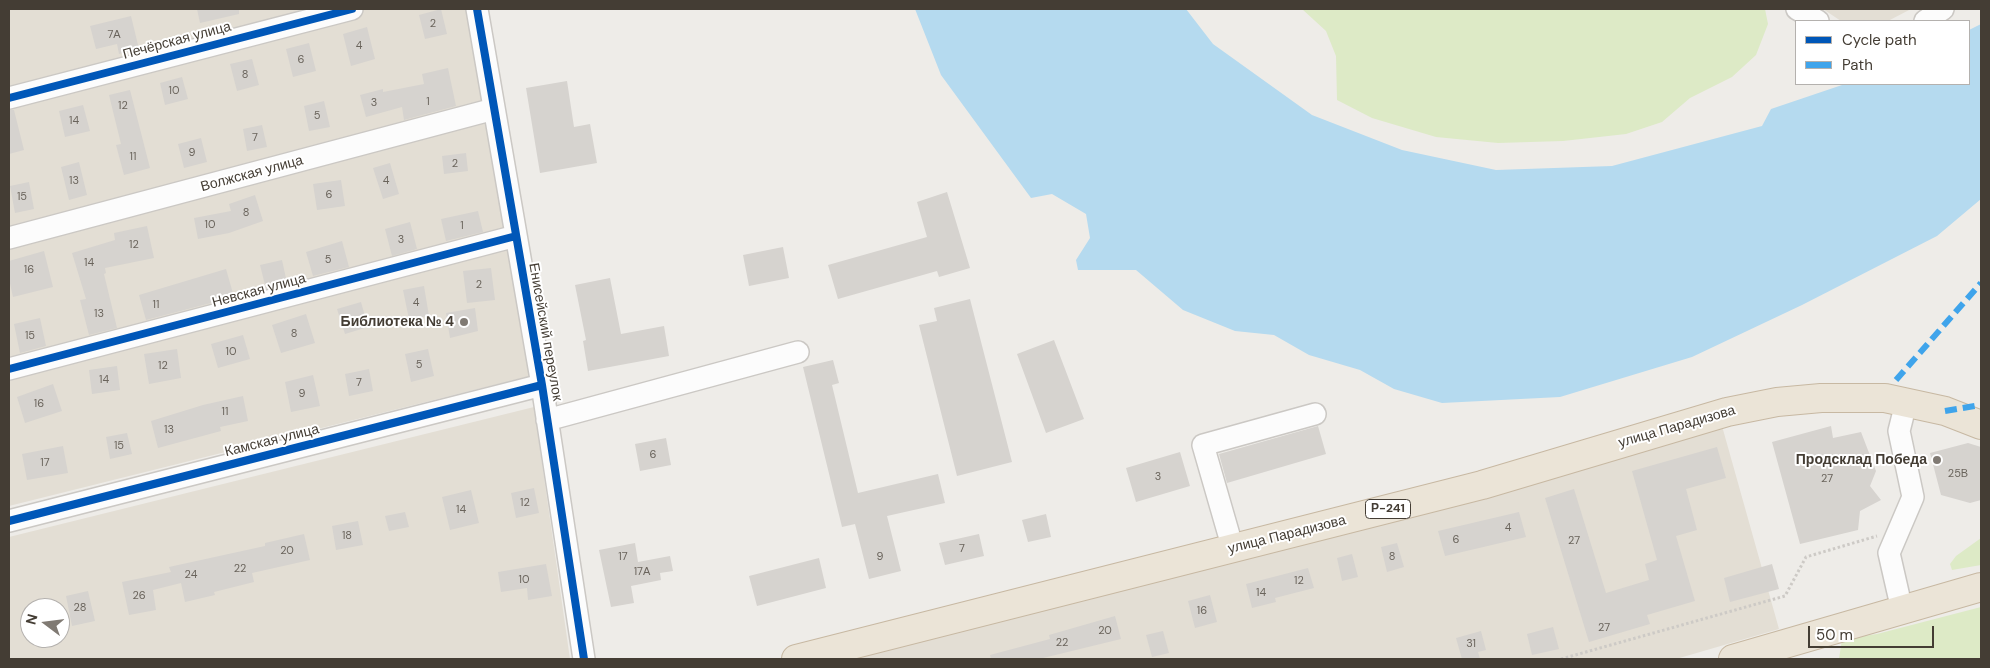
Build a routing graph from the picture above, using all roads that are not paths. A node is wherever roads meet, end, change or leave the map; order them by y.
1 (352, 9) edge
2 (477, 9) edge
3 (1797, 9) edge
4 (1943, 9) edge
5 (1816, 20) edge
6 (1926, 20) edge
7 (9, 98) edge
8 (494, 109) junction
9 (516, 236) junction
10 (9, 238) edge
11 (798, 352) dead end
12 (9, 369) edge
13 (542, 385) junction
14 (1906, 403) junction
15 (1315, 414) dead end
16 (547, 420) junction
17 (1981, 425) edge
18 (9, 522) edge
19 (1232, 549) junction
20 (1981, 587) edge
21 (1902, 610) junction
22 (584, 659) edge
23 (796, 659) edge
24 (1732, 659) edge

1 - 7 street, Печёрская улица
2 - 8 street, Енисейский переулок
3 - 5 street
4 - 6 street
8 - 9 street, Енисейский переулок
8 - 10 street, Волжская улица
9 - 12 street, Невская улица
9 - 13 street, Енисейский переулок
11 - 16 street
13 - 16 street, Енисейский переулок
13 - 18 street, Камская улица
14 - 17 highway, улица Парадизова / Р-241
14 - 19 highway, улица Парадизова / Р-241
14 - 21 street
15 - 19 street
16 - 22 street, Енисейский переулок
19 - 23 highway, улица Парадизова / Р-241
20 - 21 highway
21 - 24 highway

